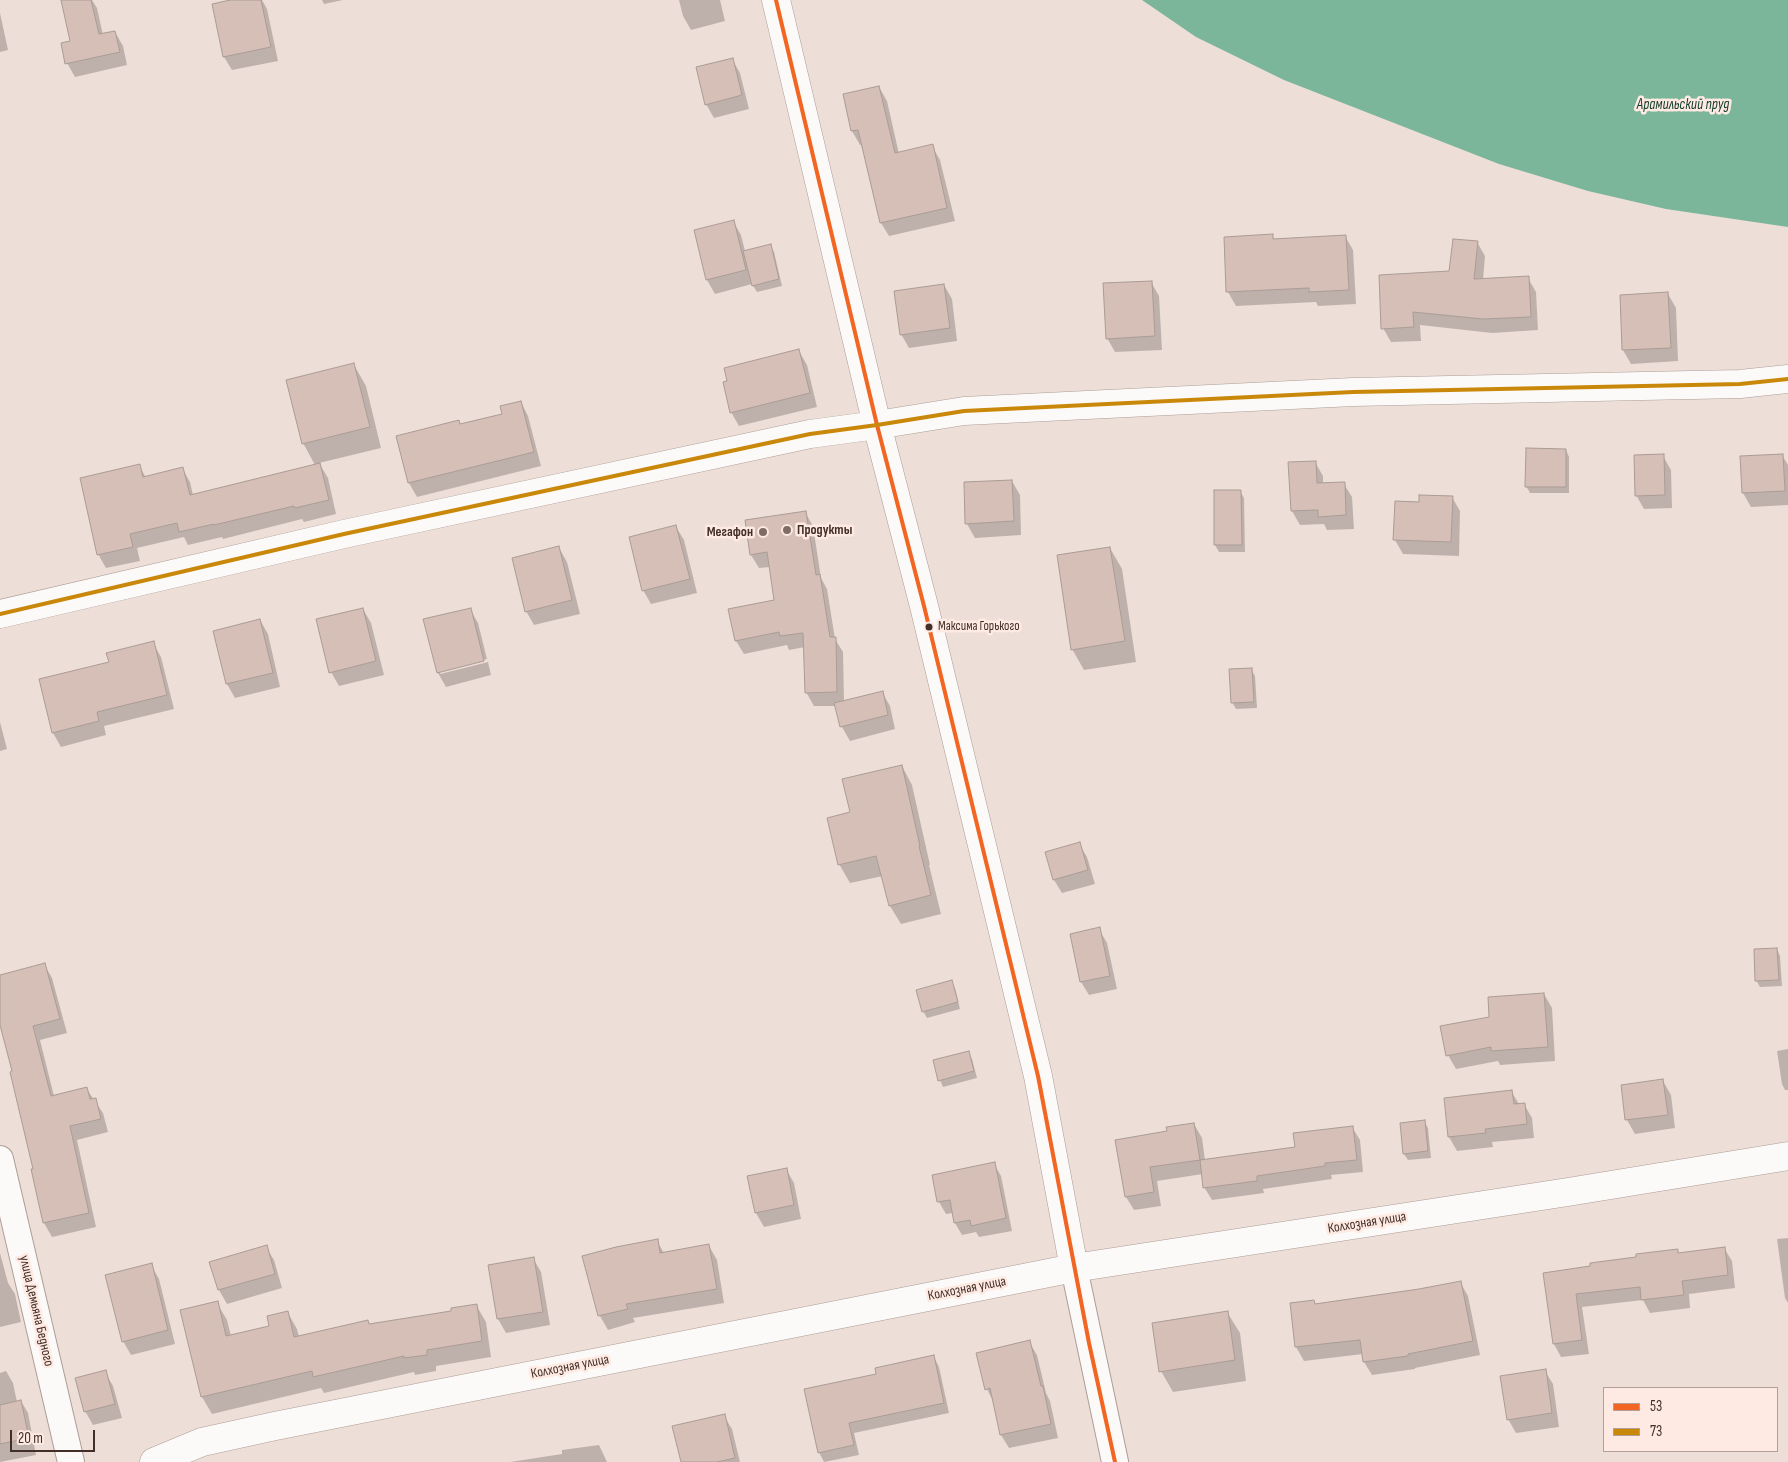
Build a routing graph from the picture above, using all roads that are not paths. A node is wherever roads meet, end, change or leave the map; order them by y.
1 (776, 0) edge
2 (1788, 378) edge
3 (877, 425) junction
4 (0, 614) edge
5 (1788, 1156) edge
6 (0, 1159) edge
7 (1074, 1268) junction
8 (71, 1462) edge
9 (154, 1462) edge
10 (1115, 1462) edge

1 - 3 main road
2 - 3 main road
3 - 4 main road
3 - 7 main road
5 - 7 main road, Колхозная улица
6 - 8 street, улица Демьяна Бедного
7 - 9 main road, Колхозная улица
7 - 10 street

